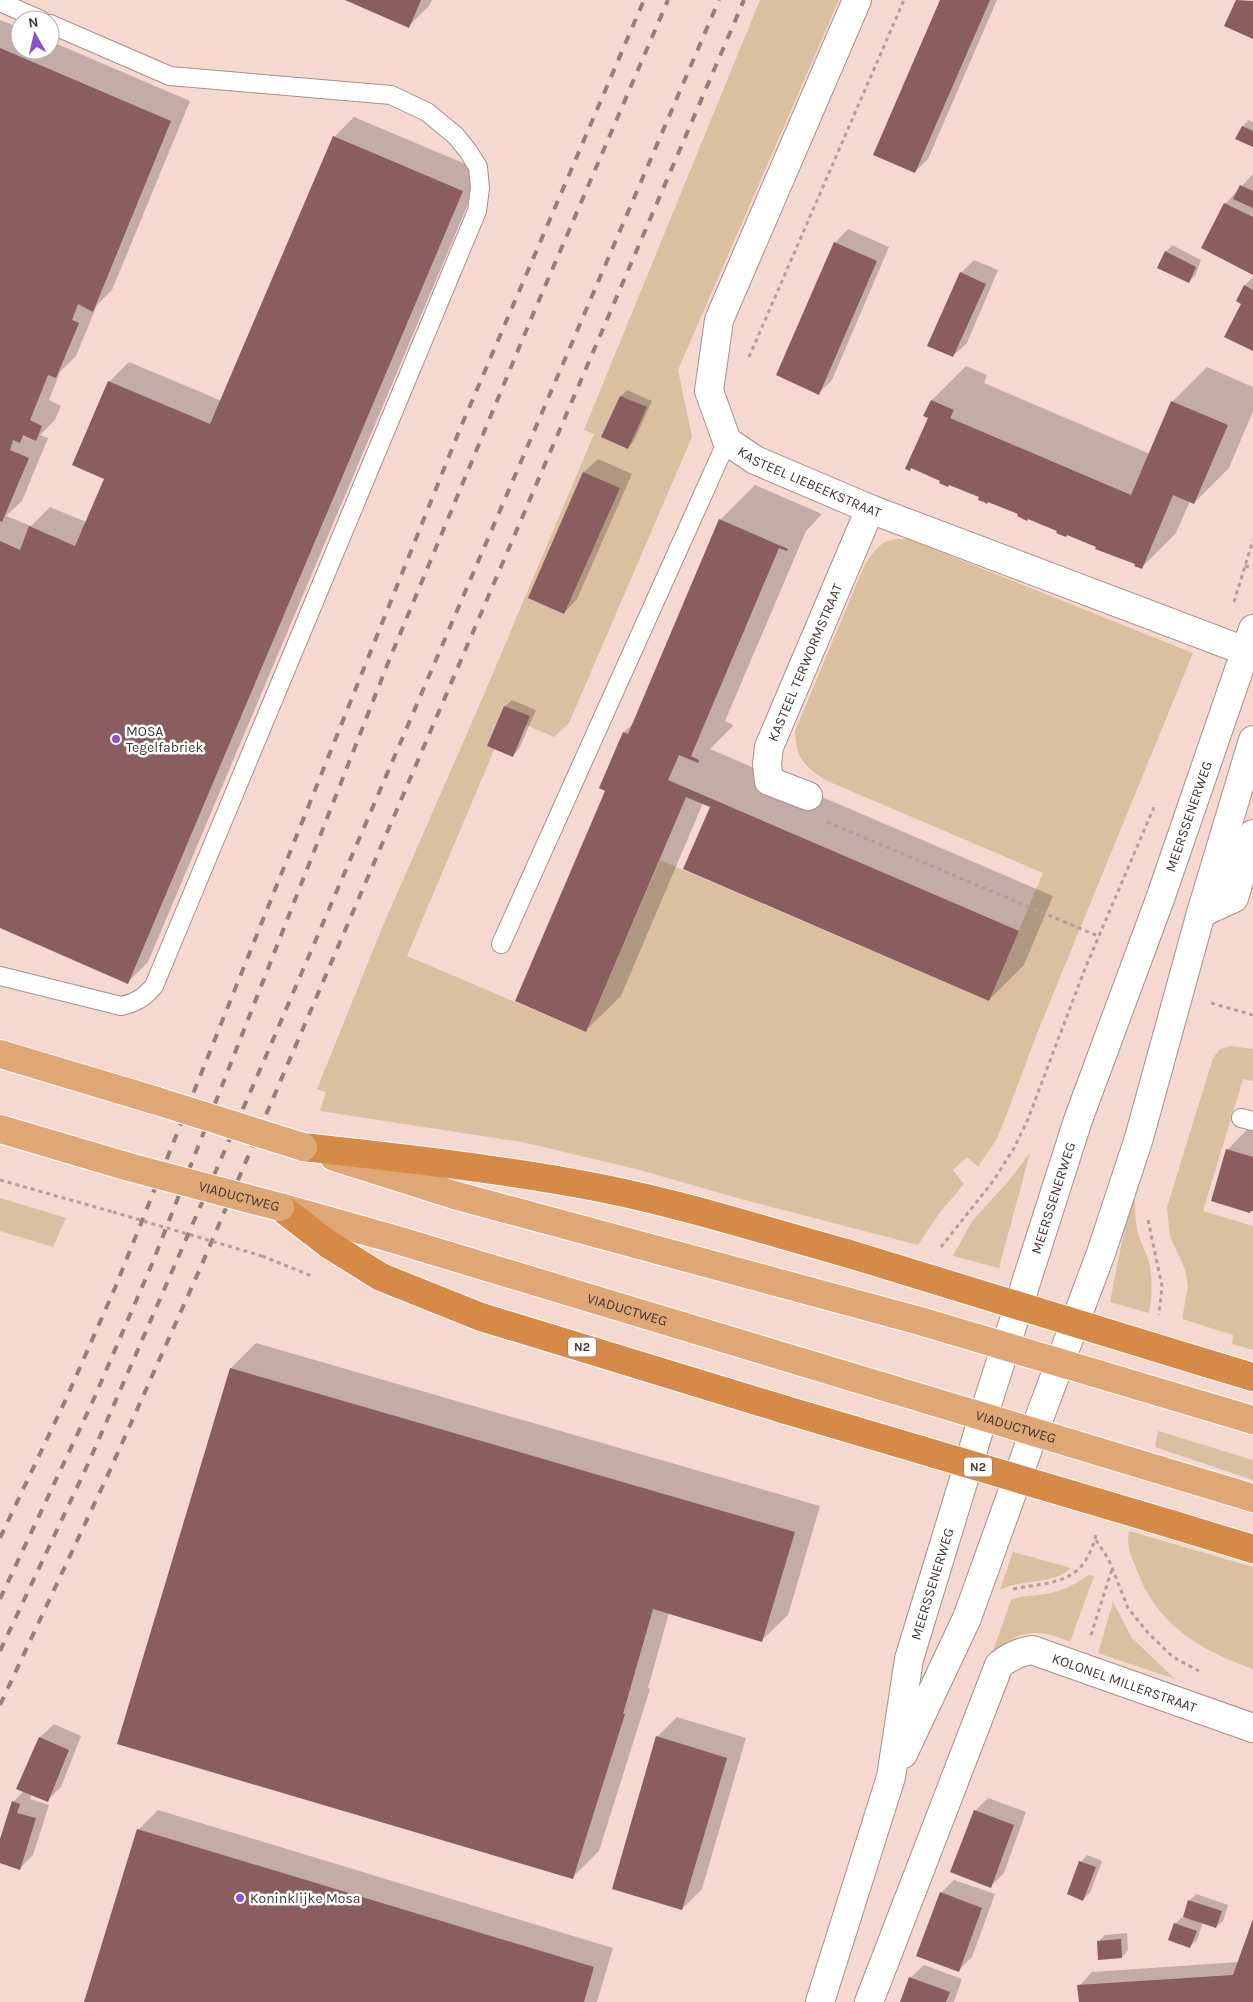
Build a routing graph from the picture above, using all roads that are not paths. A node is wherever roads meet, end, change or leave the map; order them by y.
1 (857, 0) edge
2 (0, 2) edge
3 (18, 10) edge
4 (60, 28) edge
5 (728, 441) junction
6 (870, 510) junction
7 (1244, 644) edge
8 (1253, 740) edge
9 (808, 796) road end
10 (1253, 834) edge
11 (1201, 913) junction
12 (501, 944) dead end
13 (0, 976) edge
14 (0, 1054) edge
15 (0, 1129) edge
16 (304, 1147) junction
17 (280, 1207) junction
18 (1007, 1346) junction
19 (1060, 1362) junction
20 (1253, 1377) edge
21 (983, 1417) junction
22 (1253, 1420) edge
23 (1034, 1432) junction
24 (1253, 1498) edge
25 (1253, 1549) edge
26 (1253, 1728) edge
27 (891, 1777) junction
28 (820, 2002) edge
29 (869, 2002) edge

1 - 5 street, KASTEEL LIEBEEKSTRAAT
2 - 3 lane
4 - 13 lane
5 - 6 street, KASTEEL LIEBEEKSTRAAT
5 - 12 lane
6 - 7 street, KASTEEL LIEBEEKSTRAAT
6 - 9 street, KASTEEL TERWORMSTRAAT
7 - 18 street, MEERSSENERWEG
8 - 11 street, MEERSSENERWEG
10 - 11 street
11 - 19 street, MEERSSENERWEG
14 - 16 main road, bridge
15 - 17 main road, VIADUCTWEG, bridge
16 - 18 main road
16 - 20 highway, bridge
17 - 21 main road, VIADUCTWEG
17 - 25 highway, N2, bridge
18 - 19 main road
18 - 21 street, MEERSSENERWEG
19 - 22 main road
19 - 23 street, MEERSSENERWEG
21 - 23 main road, VIADUCTWEG
21 - 27 street, MEERSSENERWEG
23 - 24 main road, VIADUCTWEG
23 - 27 street, MEERSSENERWEG
26 - 29 street, KOLONEL MILLERSTRAAT
27 - 28 street, MEERSSENERWEG

